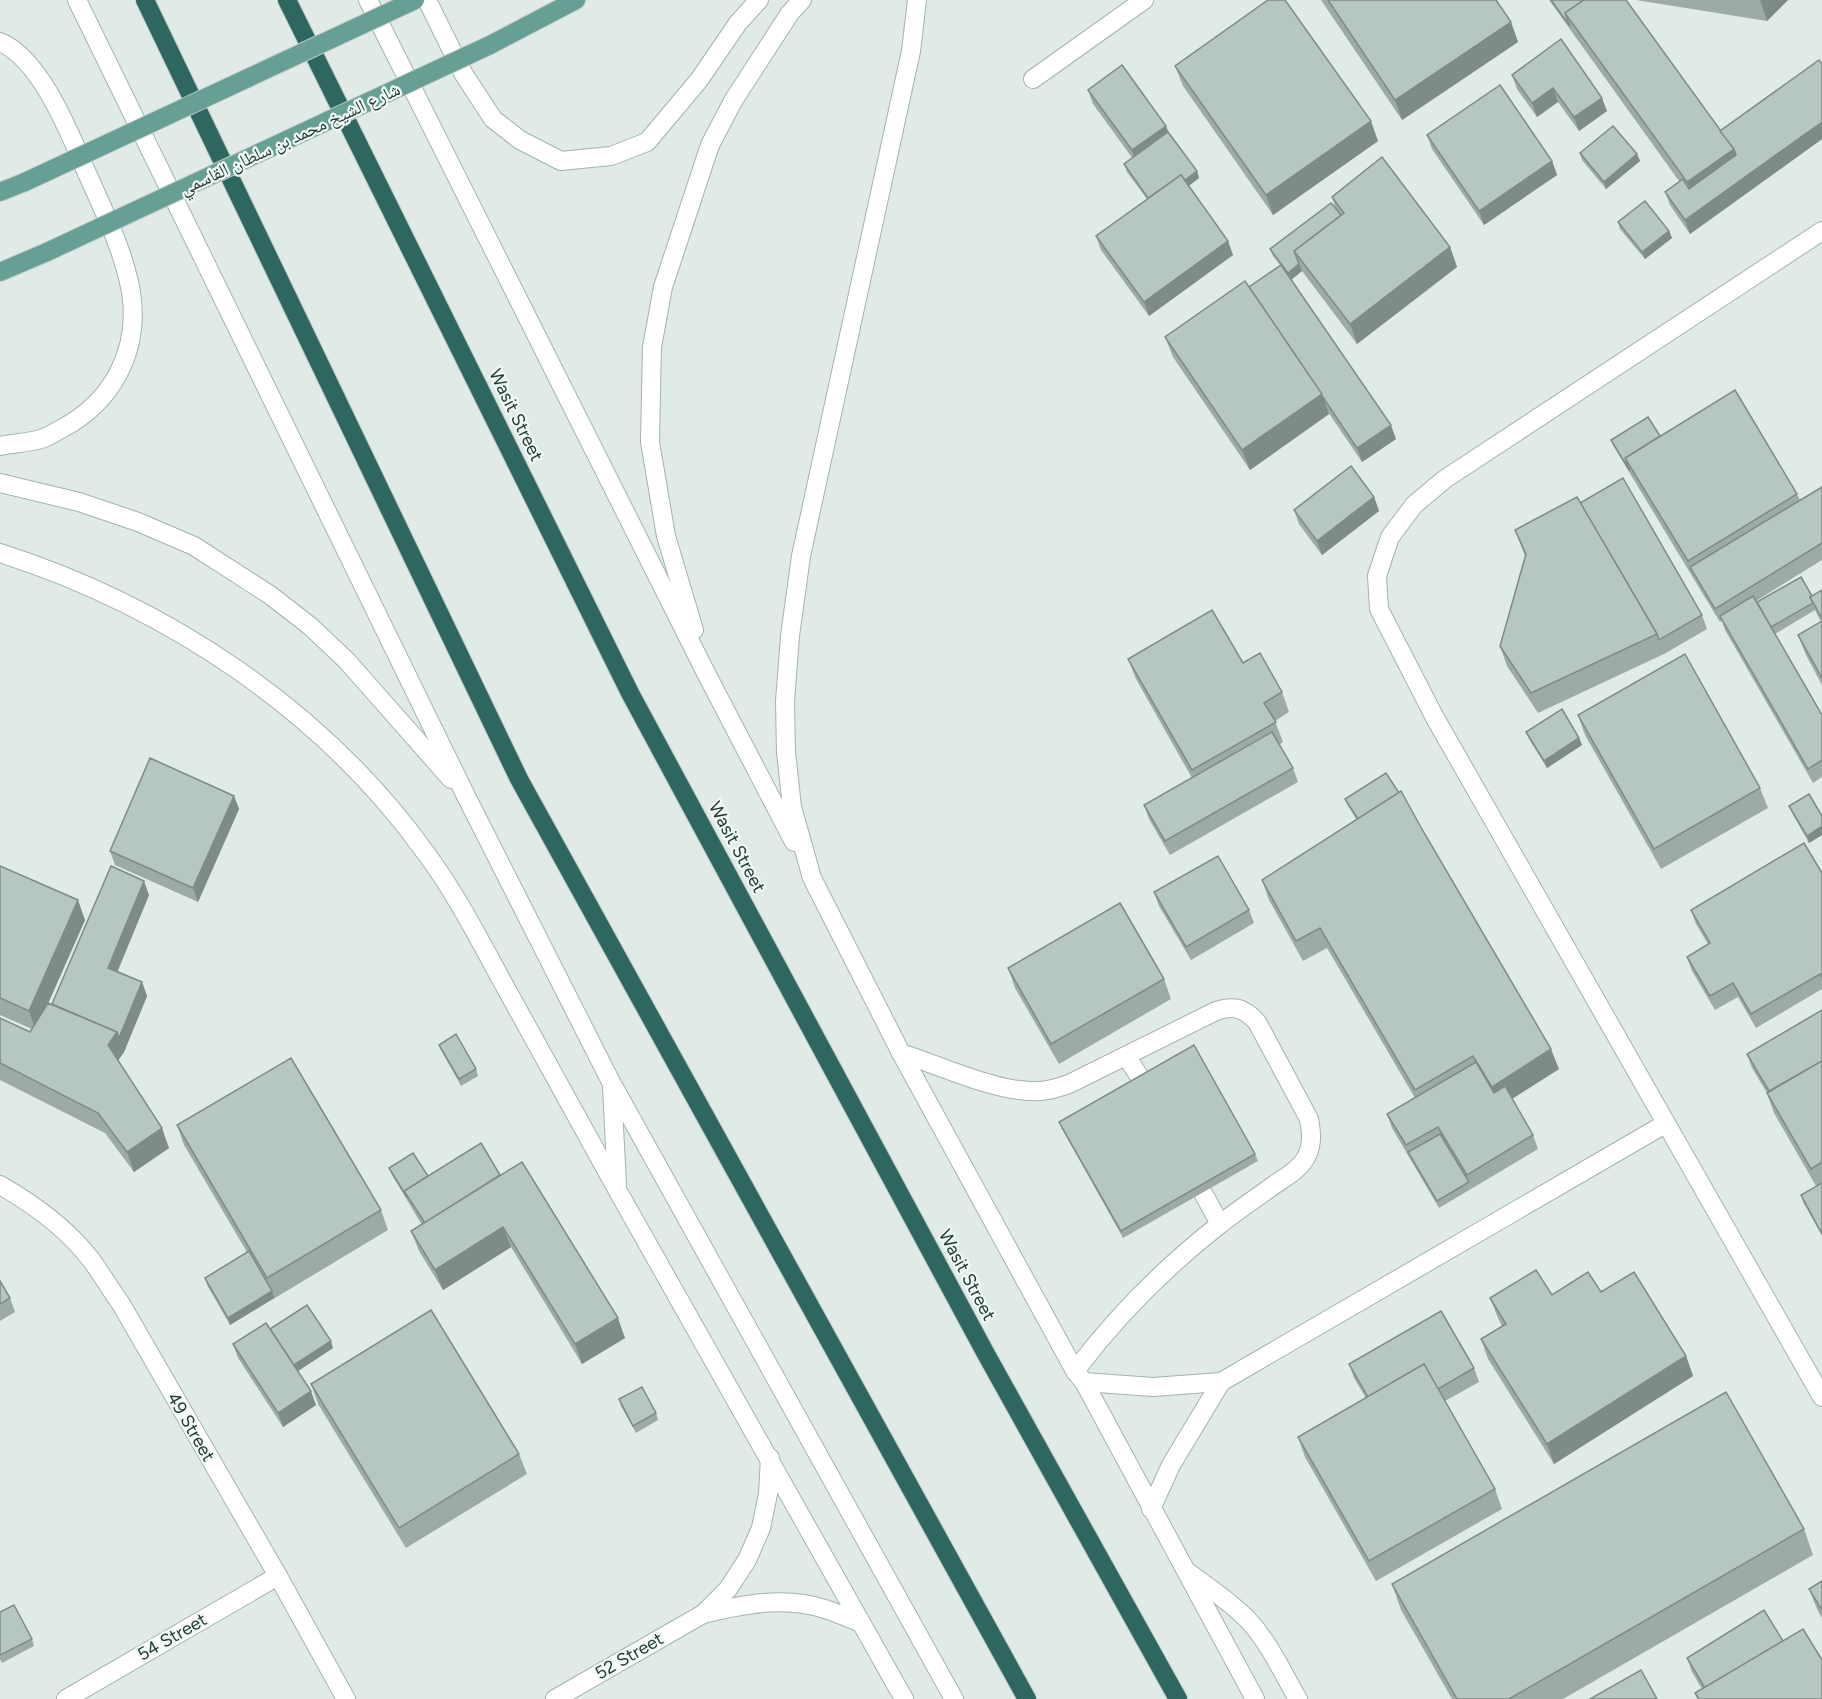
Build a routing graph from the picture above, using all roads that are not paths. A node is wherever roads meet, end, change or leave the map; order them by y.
1 (77, 0) edge
2 (145, 0) edge
3 (287, 0) edge
4 (368, 0) edge
5 (415, 0) edge
6 (427, 0) edge
7 (576, 0) edge
8 (759, 0) edge
9 (802, 0) edge
10 (916, 0) edge
11 (1144, 0) edge
12 (0, 42) edge
13 (1033, 79) dead end
14 (0, 192) edge
15 (1821, 235) edge
16 (0, 272) edge
17 (0, 446) edge
18 (0, 483) edge
19 (0, 553) edge
20 (707, 675) junction
21 (466, 796) junction
22 (813, 878) junction
23 (901, 1053) junction
24 (1126, 1056) junction
25 (611, 1082) junction
26 (1143, 1082) edge
27 (1665, 1124) junction
28 (0, 1185) edge
29 (617, 1190) junction
30 (1203, 1192) edge
31 (1220, 1224) junction
32 (1080, 1376) junction
33 (1221, 1382) junction
34 (1822, 1397) edge
35 (770, 1458) junction
36 (1151, 1509) junction
37 (1183, 1569) junction
38 (278, 1576) junction
39 (704, 1614) junction
40 (861, 1623) junction
41 (66, 1699) edge
42 (346, 1699) edge
43 (555, 1699) edge
44 (904, 1699) edge
45 (954, 1699) edge
46 (1028, 1699) edge
47 (1178, 1699) edge
48 (1255, 1699) edge
49 (1298, 1699) edge

1 - 21 street
2 - 46 highway
3 - 47 highway, Wasit Street
4 - 20 street
5 - 14 main road, bridge
6 - 8 street
7 - 16 main road, شارع الشيخ محمد بن سلطان القاسمي, bridge
9 - 20 street
10 - 22 street
11 - 13 street
12 - 17 street
15 - 27 street
18 - 21 street
19 - 29 street
20 - 22 street
21 - 25 street
22 - 23 street
23 - 24 street
23 - 32 street
24 - 26 street
24 - 31 street
25 - 29 street
25 - 45 street
27 - 33 street
27 - 34 street
28 - 38 street, 49 Street
29 - 35 street
30 - 31 street
31 - 32 street
32 - 33 street
32 - 36 street
33 - 36 street
35 - 39 street, 52 Street
35 - 40 street
36 - 37 street
37 - 48 street
37 - 49 street
38 - 41 street, 54 Street
38 - 42 street, 49 Street
39 - 40 street, 52 Street
39 - 43 street, 52 Street
40 - 44 street

